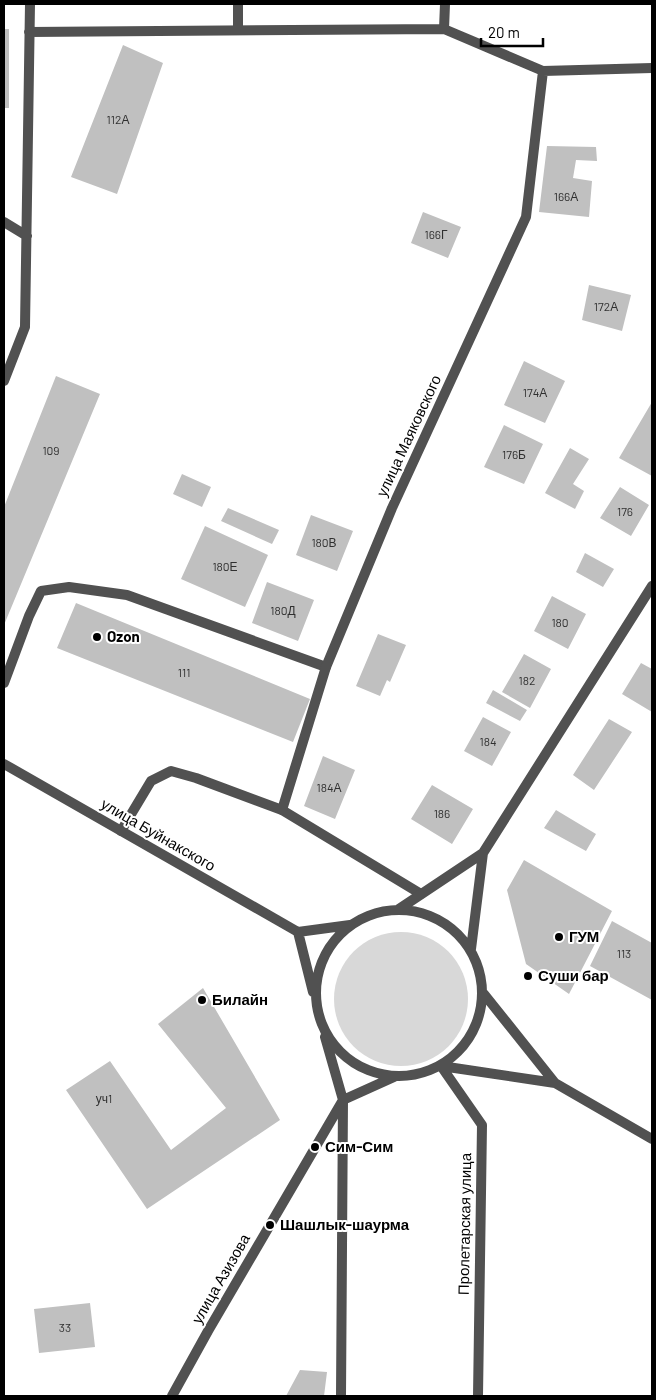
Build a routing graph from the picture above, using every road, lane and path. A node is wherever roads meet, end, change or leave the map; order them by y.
1 (30, 4) edge
2 (238, 4) edge
3 (445, 4) edge
4 (444, 29) junction
5 (238, 30) junction
6 (29, 32) junction
7 (652, 68) edge
8 (543, 71) junction
9 (4, 222) edge
10 (27, 236) junction
11 (4, 381) edge
12 (652, 586) edge
13 (326, 667) junction
14 (4, 683) edge
15 (4, 764) edge
16 (282, 810) junction
17 (121, 831) junction
18 (483, 852) junction
19 (421, 894) junction
20 (399, 909) junction
21 (350, 925) junction
22 (298, 932) junction
23 (471, 949) junction
24 (484, 994) junction
25 (316, 1001) junction
26 (323, 1027) junction
27 (441, 1066) junction
28 (394, 1077) junction
29 (555, 1083) junction
30 (343, 1100) junction
31 (652, 1139) edge
32 (172, 1396) edge
33 (341, 1396) edge
34 (478, 1396) edge

1 - 6 street
2 - 5 street
3 - 4 street
4 - 5 street
4 - 8 street
5 - 6 street
6 - 10 street
7 - 8 street
8 - 13 street, улица Маяковского
9 - 10 street
10 - 11 street
12 - 18 street
13 - 14 street
13 - 16 street, улица Маяковского
15 - 17 street, улица Буйнакского
16 - 17 street
16 - 19 street
17 - 22 street, улица Буйнакского
18 - 19 street
18 - 23 street
19 - 20 street
20 - 21 street
20 - 23 street
21 - 22 street
21 - 25 street
22 - 25 street
23 - 24 street
24 - 27 street
24 - 29 street
25 - 26 street
26 - 28 street
26 - 30 street
27 - 28 street
27 - 29 street
27 - 34 street, Пролетарская улица
28 - 30 street
29 - 31 street
30 - 32 street, улица Азизова
30 - 33 street

